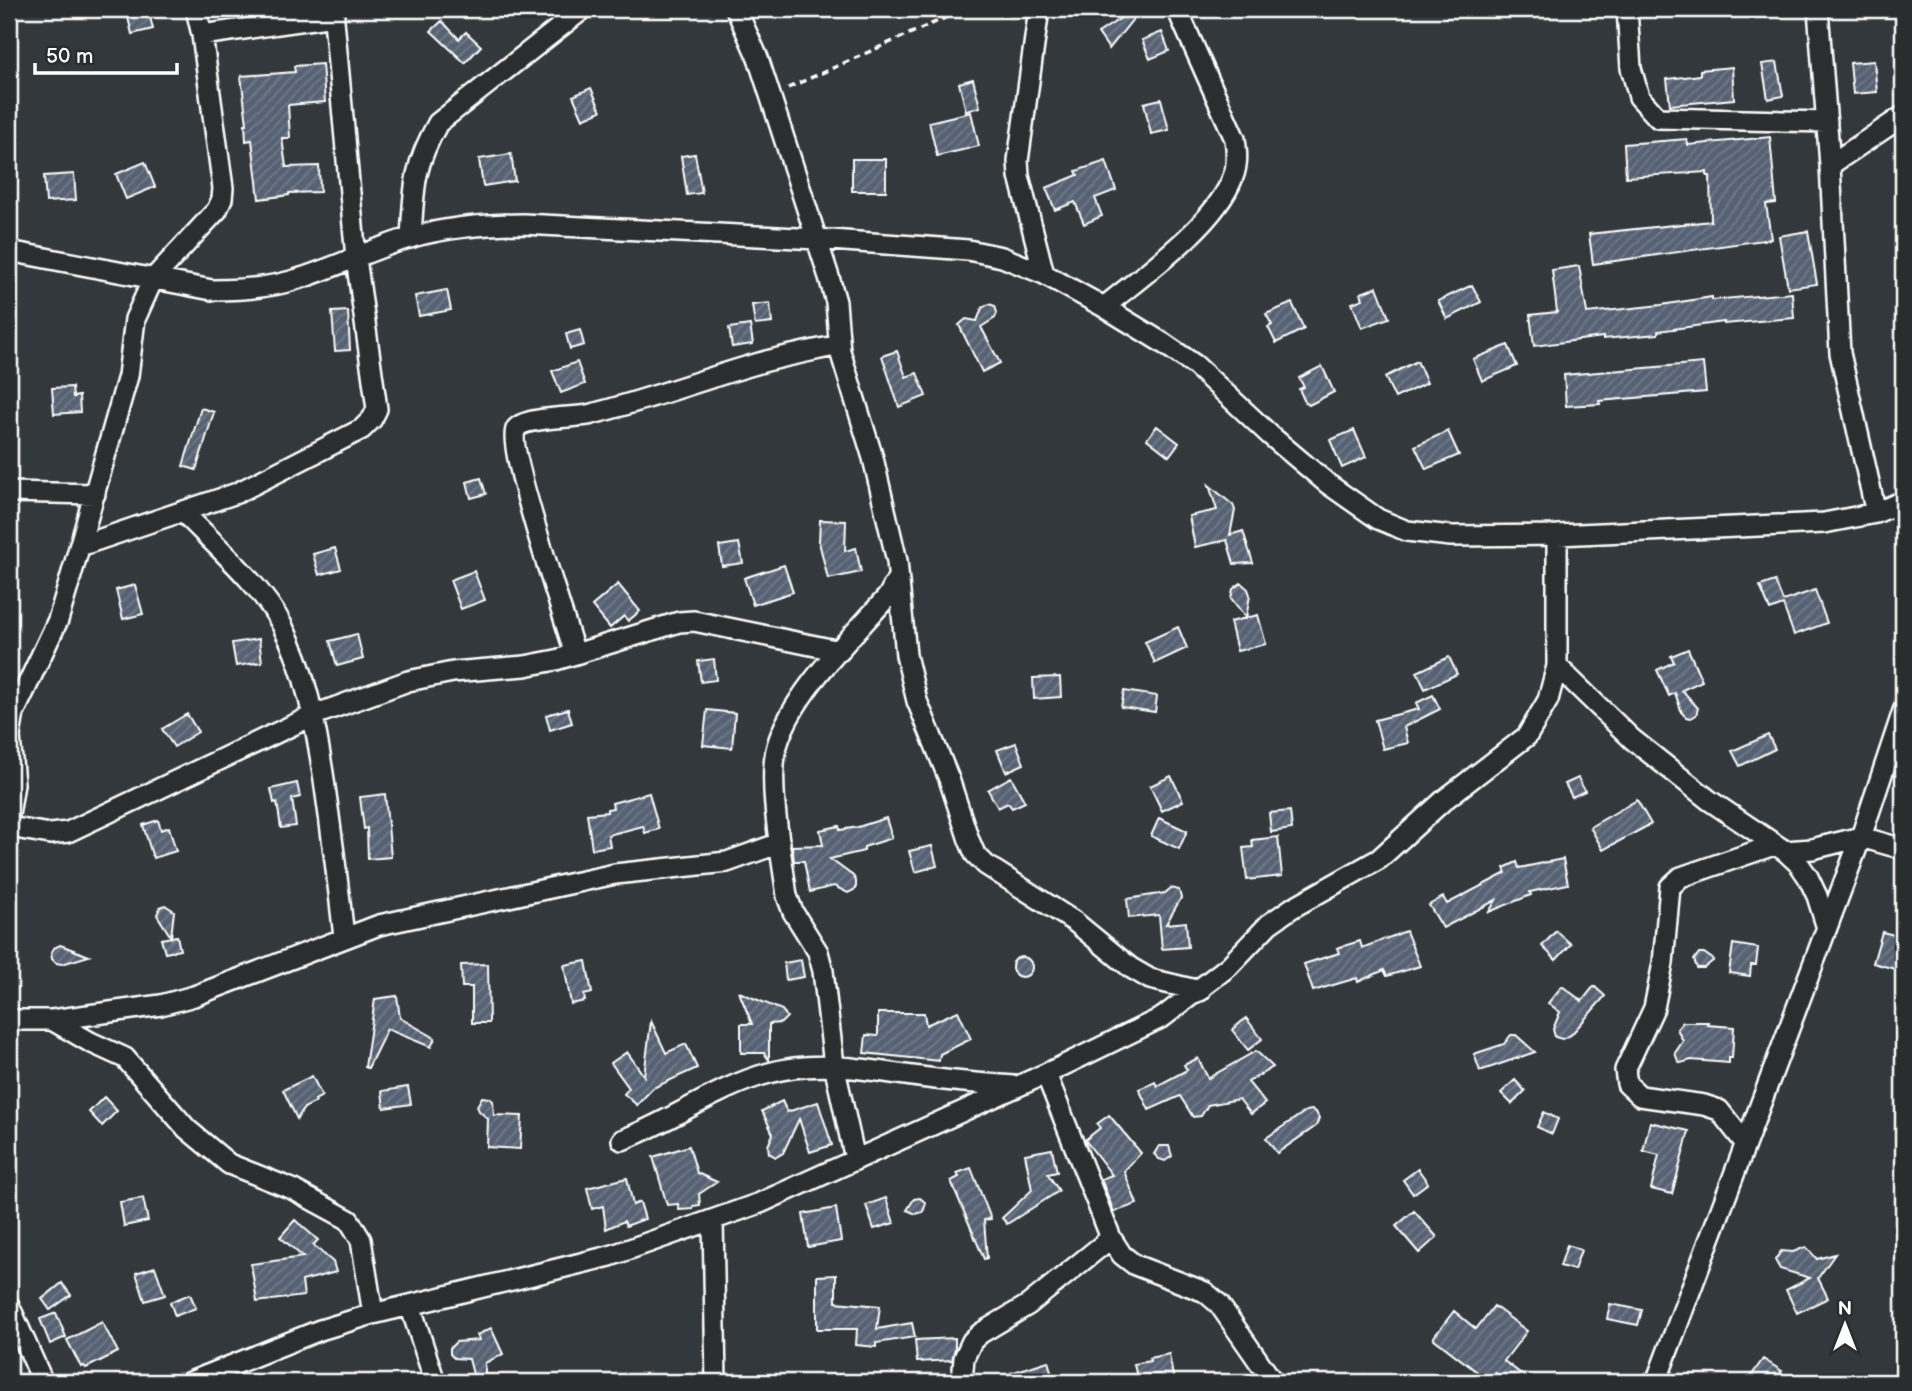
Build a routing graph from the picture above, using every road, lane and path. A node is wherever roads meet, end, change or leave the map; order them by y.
1 (196, 9) edge
2 (583, 9) edge
3 (736, 9) edge
4 (965, 9) edge
5 (1040, 9) edge
6 (1177, 9) edge
7 (1627, 9) edge
8 (1818, 9) edge
9 (333, 12) edge
10 (202, 35) junction
11 (770, 96) junction
12 (1903, 116) edge
13 (1827, 122) junction
14 (1830, 165) junction
15 (411, 238) junction
16 (817, 239) junction
17 (9, 251) edge
18 (356, 258) junction
19 (1044, 274) junction
20 (153, 279) junction
21 (1104, 307) junction
22 (839, 345) junction
23 (9, 492) edge
24 (95, 494) junction
25 (1903, 501) edge
26 (184, 513) junction
27 (1876, 513) junction
28 (1557, 535) junction
29 (80, 546) junction
30 (897, 579) junction
31 (840, 651) junction
32 (575, 654) junction
33 (1557, 666) junction
34 (1903, 711) edge
35 (314, 715) junction
36 (9, 815) edge
37 (9, 827) edge
38 (1861, 837) junction
39 (779, 843) junction
40 (1779, 848) junction
41 (1903, 849) edge
42 (1826, 925) junction
43 (344, 937) junction
44 (1200, 991) junction
45 (9, 1020) edge
46 (52, 1020) junction
47 (834, 1065) junction
48 (1046, 1073) junction
49 (1016, 1087) junction
50 (622, 1140) dead end
51 (1745, 1143) junction
52 (855, 1159) junction
53 (713, 1220) junction
54 (1111, 1238) junction
55 (9, 1305) edge
56 (410, 1305) junction
57 (373, 1314) junction
58 (43, 1382) edge
59 (190, 1382) edge
60 (435, 1382) edge
61 (716, 1382) edge
62 (962, 1382) edge
63 (1273, 1382) edge
64 (1656, 1382) edge

1 - 10 street
2 - 15 street
3 - 11 street
4 - 11 path
5 - 19 street
6 - 21 street
7 - 13 street
8 - 13 street
9 - 10 street
9 - 18 street
10 - 20 street
11 - 16 street
12 - 14 street
13 - 14 street
14 - 27 street
15 - 16 street
15 - 18 street
16 - 19 street
16 - 22 street
17 - 20 street
18 - 20 street
18 - 26 street
19 - 21 street
20 - 24 street
21 - 28 street
22 - 30 street
22 - 32 street
23 - 24 street
24 - 29 street
25 - 27 street
26 - 29 street
26 - 35 street
27 - 28 street
28 - 33 street
29 - 36 street
30 - 31 street
30 - 44 street
31 - 32 street
31 - 39 street
32 - 35 street
33 - 40 street
33 - 44 street
34 - 38 street
35 - 37 street
35 - 43 street
38 - 40 street
38 - 41 street
38 - 42 street
39 - 43 street
39 - 47 street
40 - 42 street
40 - 51 street
42 - 51 street
43 - 46 street
44 - 48 street
45 - 46 street
46 - 57 street
47 - 49 street
47 - 50 street
47 - 52 street
48 - 49 street
48 - 54 street
49 - 52 street
51 - 64 street
52 - 53 street
53 - 56 street
53 - 61 street
54 - 62 street
54 - 63 street
55 - 58 street
56 - 57 street
56 - 60 street
57 - 59 street

